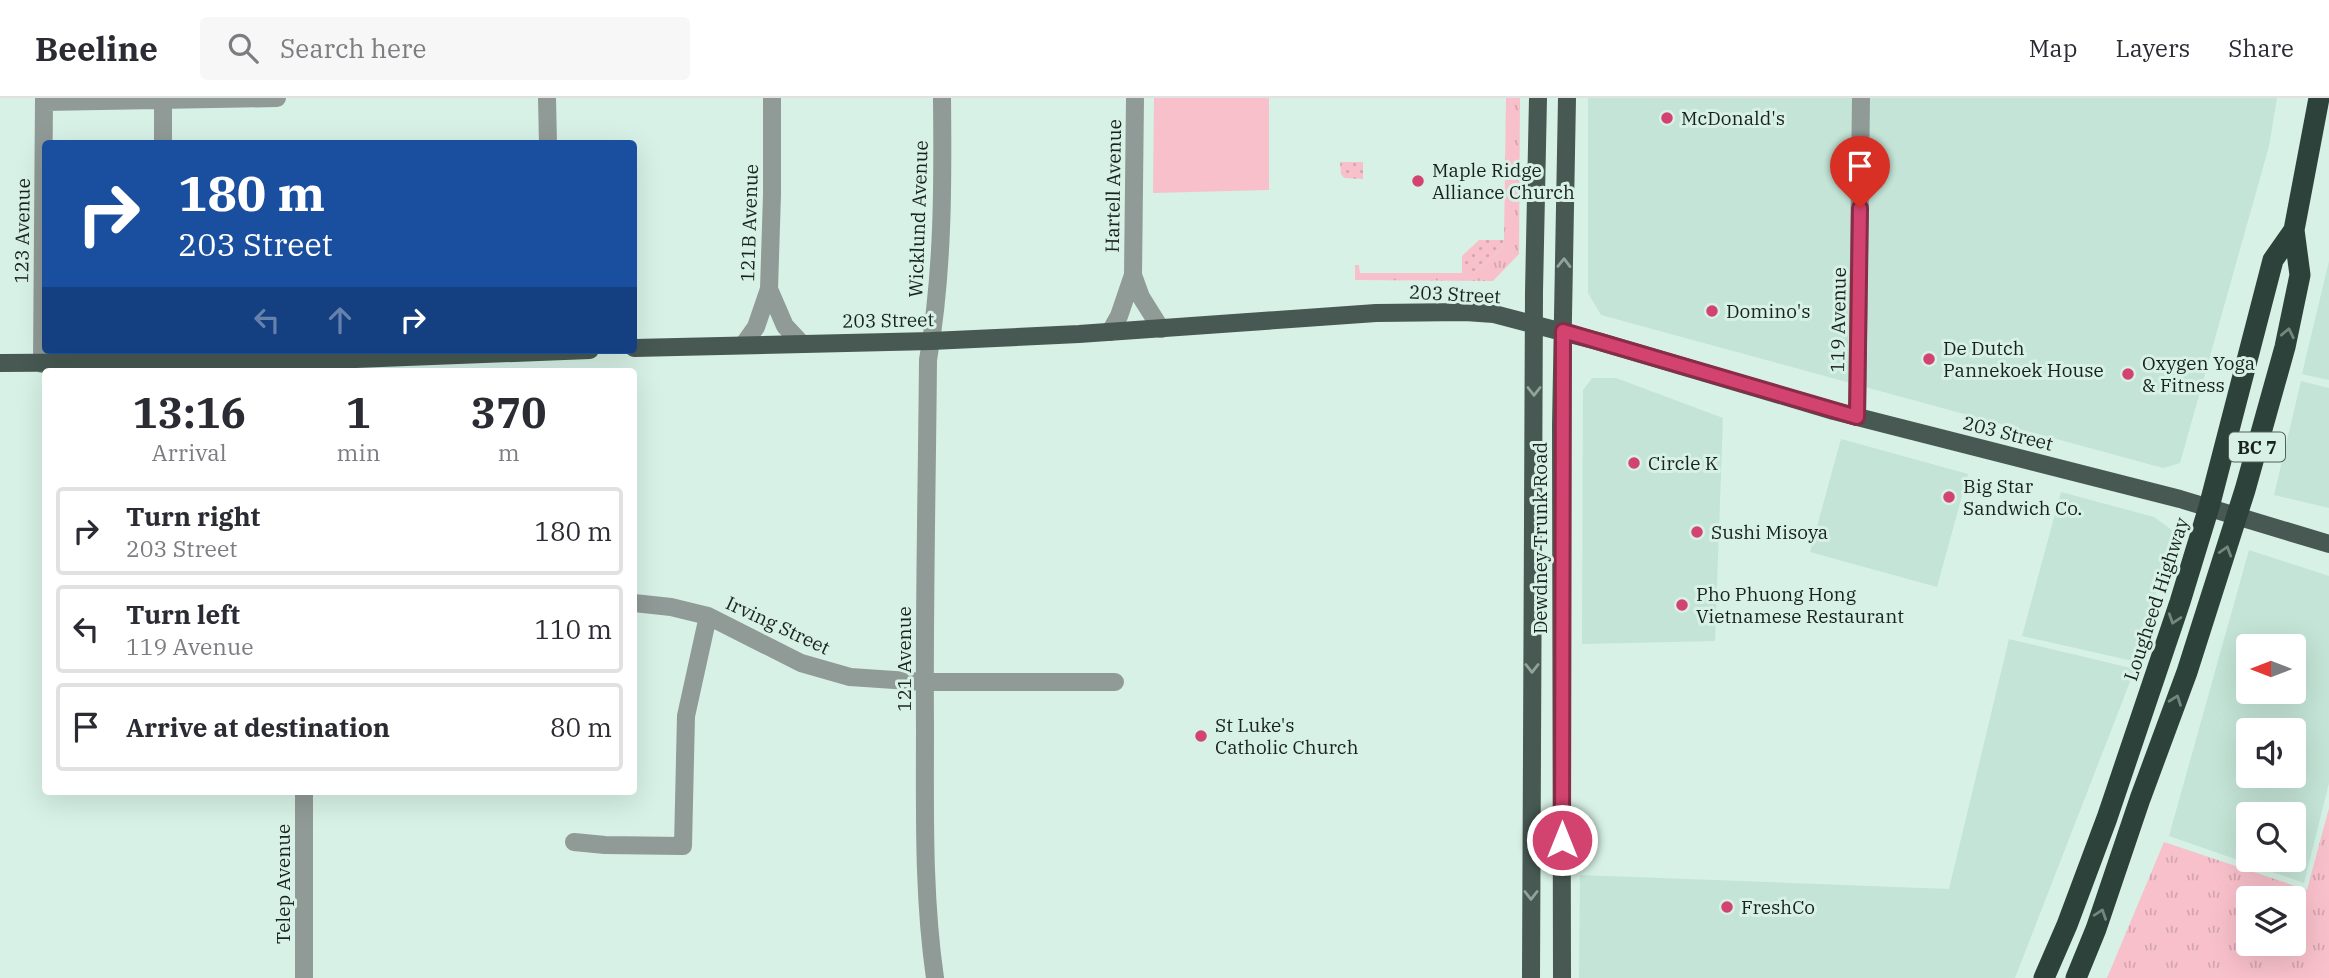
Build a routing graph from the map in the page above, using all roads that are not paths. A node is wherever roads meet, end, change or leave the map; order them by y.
1 (277, 98) edge
2 (547, 98) edge
3 (772, 98) edge
4 (942, 98) edge
5 (1135, 98) edge
6 (1538, 98) edge
7 (1567, 98) edge
8 (1861, 98) edge
9 (2319, 98) edge
10 (44, 100) edge
11 (163, 100) junction
12 (44, 140) edge
13 (163, 140) edge
14 (548, 140) edge
15 (2294, 230) junction
16 (1133, 275) junction
17 (769, 289) junction
18 (1534, 323) junction
19 (1161, 330) junction
20 (1563, 331) junction
21 (1110, 332) junction
22 (931, 341) junction
23 (801, 343) junction
24 (744, 344) junction
25 (637, 348) edge
26 (42, 354) edge
27 (501, 354) edge
28 (0, 363) edge
29 (42, 364) junction
30 (304, 366) edge
31 (1857, 417) junction
32 (2209, 507) junction
33 (2237, 516) junction
34 (2329, 544) edge
35 (637, 603) edge
36 (708, 616) junction
37 (925, 682) junction
38 (1115, 682) dead end
39 (304, 795) edge
40 (573, 842) dead end
41 (304, 978) edge
42 (935, 978) edge
43 (1531, 978) edge
44 (1562, 978) edge
45 (2044, 978) edge
46 (2076, 978) edge

1 - 11 street
2 - 14 street
3 - 17 street, 121B Avenue
4 - 22 street, Wicklund Avenue
5 - 16 street, Hartell Avenue
6 - 18 main road, Dewdney Trunk Road
20 -> 7 main road, Dewdney Trunk Road
8 - 31 street, 119 Avenue
9 - 15 highway, Lougheed Highway / BC 7
10 - 11 street
10 - 12 street, 123 Avenue
11 - 13 street
15 - 32 highway, Lougheed Highway / BC 7
33 -> 15 highway, Lougheed Highway / BC 7
16 - 19 street, Hartell Avenue
16 - 21 street, Hartell Avenue
17 - 23 street
17 - 24 street, 121B Avenue
18 - 19 main road, 203 Street
18 - 20 main road, 203 Street
18 -> 43 main road, Dewdney Trunk Road
19 - 21 main road, 203 Street
20 - 31 main road, 203 Street
20 - 44 main road, Dewdney Trunk Road
21 - 22 main road, 203 Street
22 - 23 main road, 203 Street
22 - 37 street, 121 Avenue
23 - 24 main road, 203 Street
24 - 25 main road, 203 Street
26 - 29 street, 123 Avenue
27 - 30 main road
28 - 29 main road
29 - 30 main road
31 - 32 main road, 203 Street
32 - 33 main road, 203 Street
32 -> 45 highway, Lougheed Highway / BC 7
33 - 34 main road, 203 Street
46 -> 33 highway, Lougheed Highway / BC 7
35 - 36 street, Irving Street
36 - 37 street, Irving Street
36 - 40 street
37 - 38 street, Irving Street
37 - 42 street, 121 Avenue
39 - 41 street, Telep Avenue

